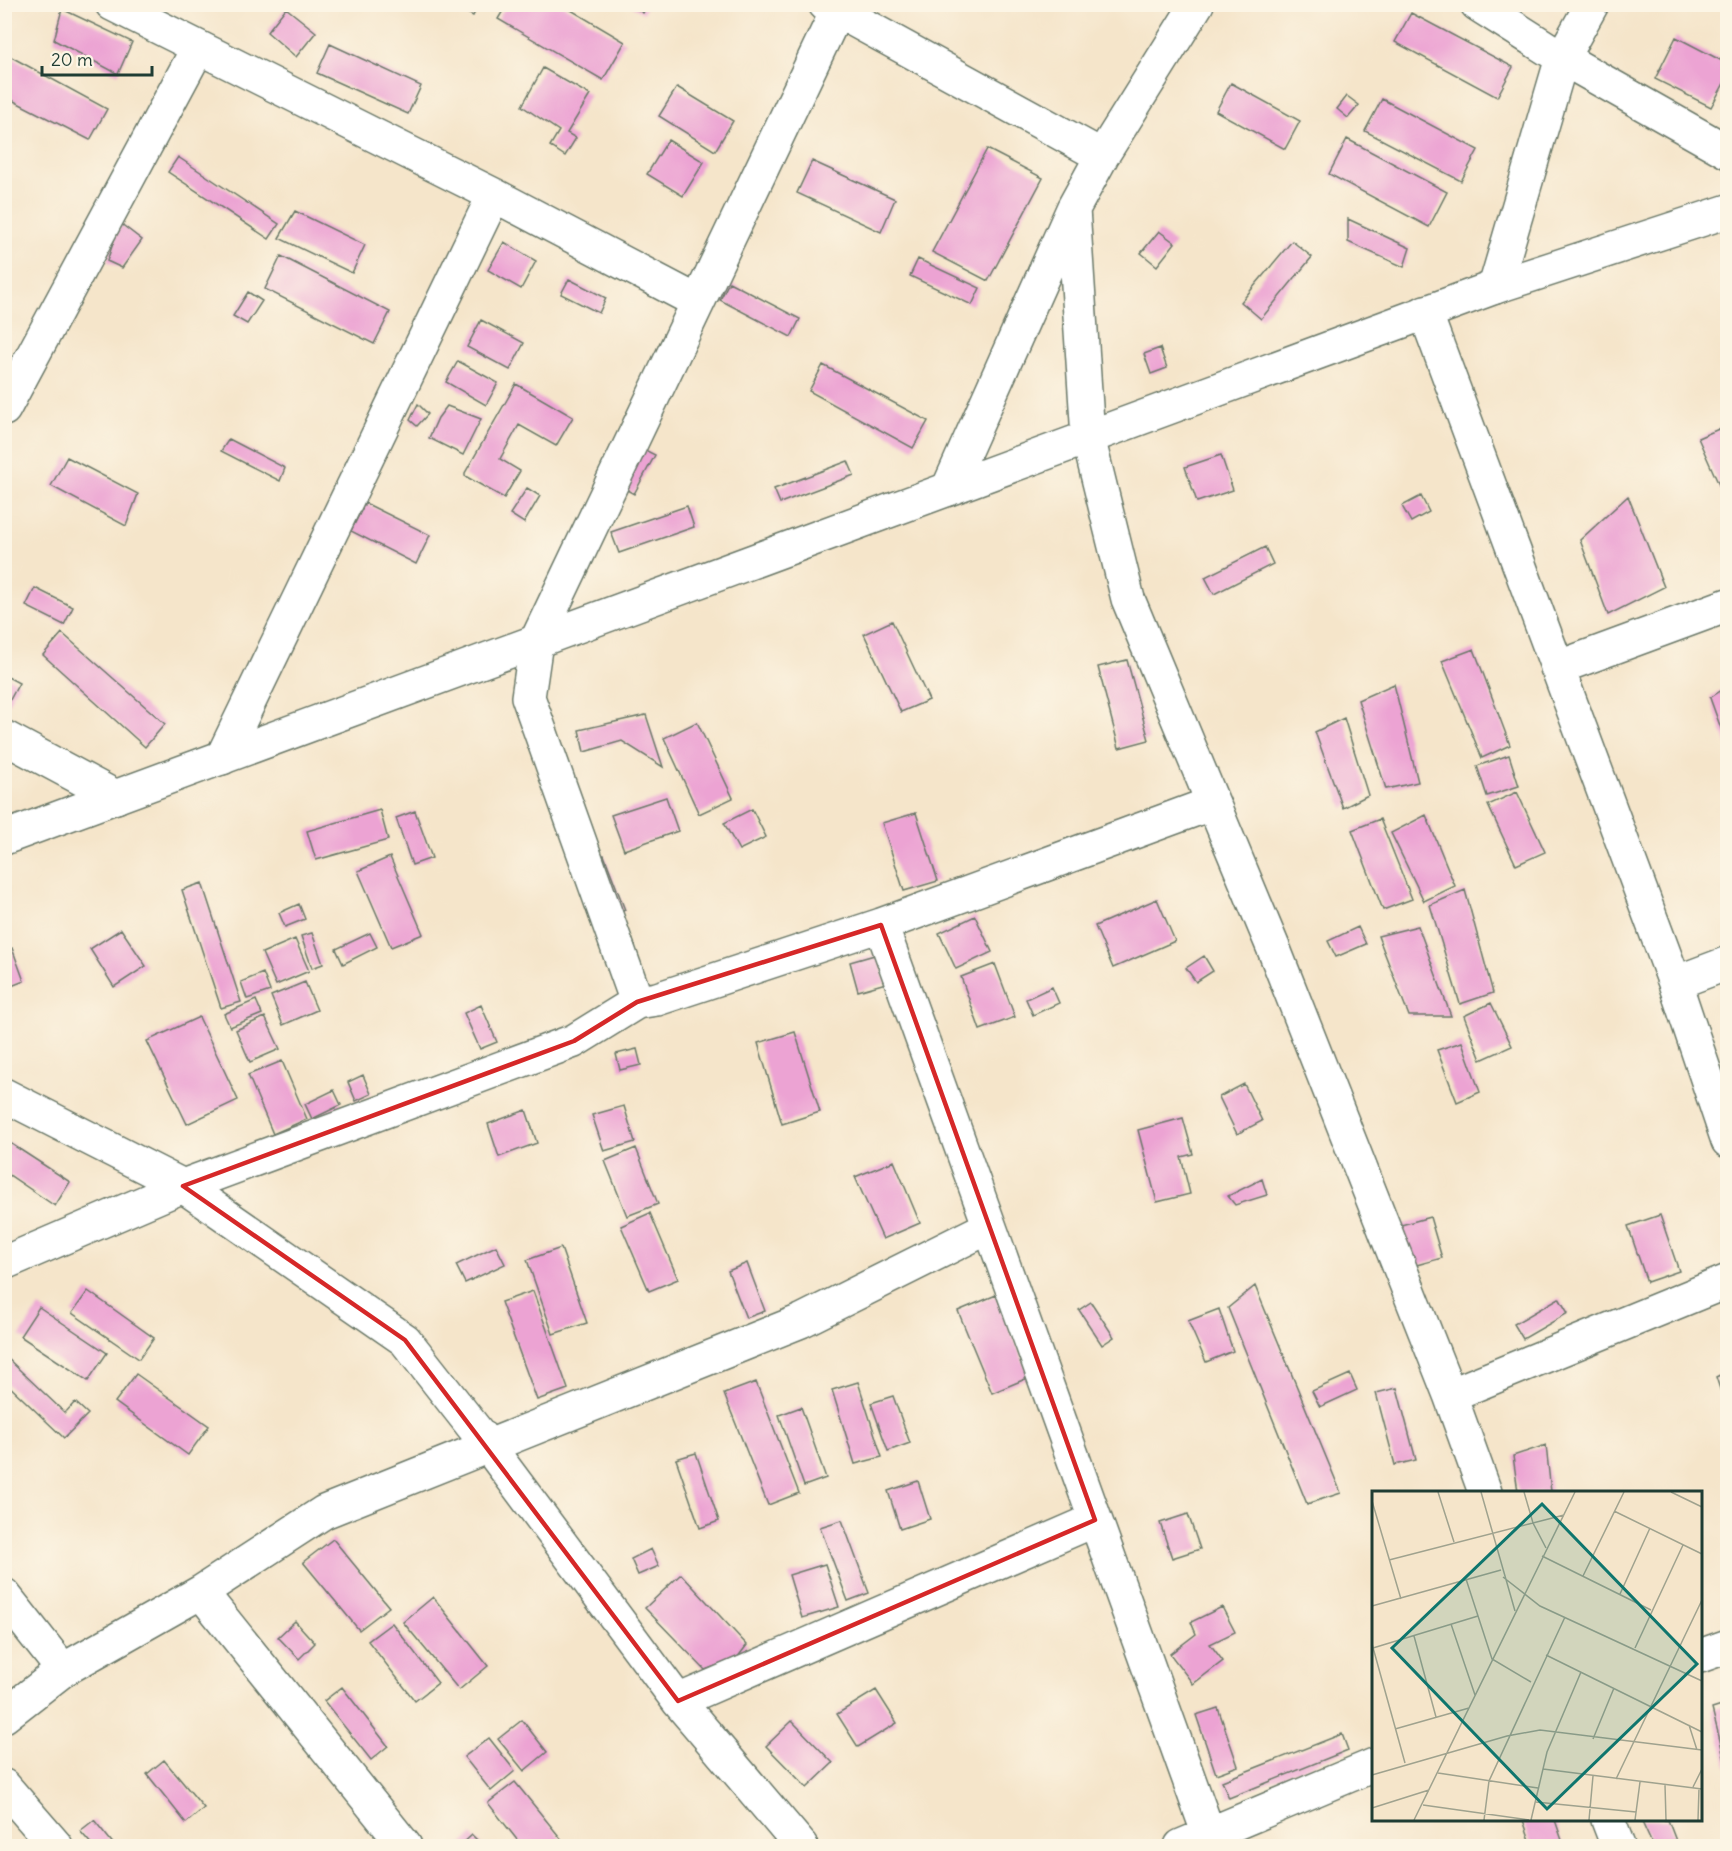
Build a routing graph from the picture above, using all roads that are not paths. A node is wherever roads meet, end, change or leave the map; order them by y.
1 (112, 4) edge
2 (1197, 4) edge
3 (1477, 4) edge
4 (1592, 4) edge
5 (831, 8) edge
6 (198, 48) junction
7 (1562, 58) junction
8 (1728, 152) edge
9 (1102, 156) junction
10 (494, 195) junction
11 (1073, 209) junction
12 (1728, 211) edge
13 (1495, 287) junction
14 (698, 302) junction
15 (1425, 312) junction
16 (4, 409) edge
17 (1088, 437) junction
18 (948, 489) junction
19 (1728, 605) edge
20 (536, 642) junction
21 (1557, 668) junction
22 (4, 737) edge
23 (222, 758) junction
24 (116, 797) junction
25 (1213, 803) junction
26 (4, 838) edge
27 (881, 926) junction
28 (1728, 963) edge
29 (1675, 983) junction
30 (637, 1002) junction
31 (4, 1095) edge
32 (1728, 1141) edge
33 (183, 1186) junction
34 (989, 1227) junction
35 (4, 1263) edge
36 (1728, 1281) edge
37 (1450, 1395) junction
38 (489, 1447) junction
39 (1485, 1491) edge
40 (1095, 1520) junction
41 (201, 1592) junction
42 (4, 1595) edge
43 (1728, 1646) edge
44 (1702, 1656) edge
45 (63, 1670) junction
46 (678, 1701) junction
47 (4, 1716) edge
48 (1372, 1766) edge
49 (4, 1786) edge
50 (1608, 1821) edge
51 (1201, 1843) edge
52 (56, 1846) edge
53 (405, 1846) edge
54 (801, 1846) edge
55 (1618, 1846) edge

1 - 6 street
2 - 9 street
3 - 7 street
4 - 7 street
5 - 9 street
5 - 14 street
6 - 10 street
6 - 16 street
7 - 8 street
7 - 13 street
9 - 11 street
10 - 14 street
10 - 23 street
11 - 17 street
11 - 18 street
12 - 13 street
13 - 15 street
14 - 20 street
15 - 17 street
15 - 21 street
17 - 18 street
17 - 25 street
18 - 20 street
19 - 21 street
20 - 23 street
20 - 30 street
21 - 29 street
22 - 24 street
23 - 24 street
24 - 26 street
25 - 27 street
25 - 37 street
27 - 30 street
27 - 34 street
28 - 29 street
29 - 32 street
30 - 33 street
31 - 33 street
33 - 35 street
33 - 38 street
34 - 38 street
34 - 40 street
36 - 37 street
37 - 39 street
38 - 41 street
38 - 46 street
40 - 46 street
40 - 51 street
41 - 45 street
41 - 53 street
42 - 45 street
43 - 44 street
45 - 47 street
46 - 54 street
48 - 51 street
49 - 52 street
50 - 55 street

